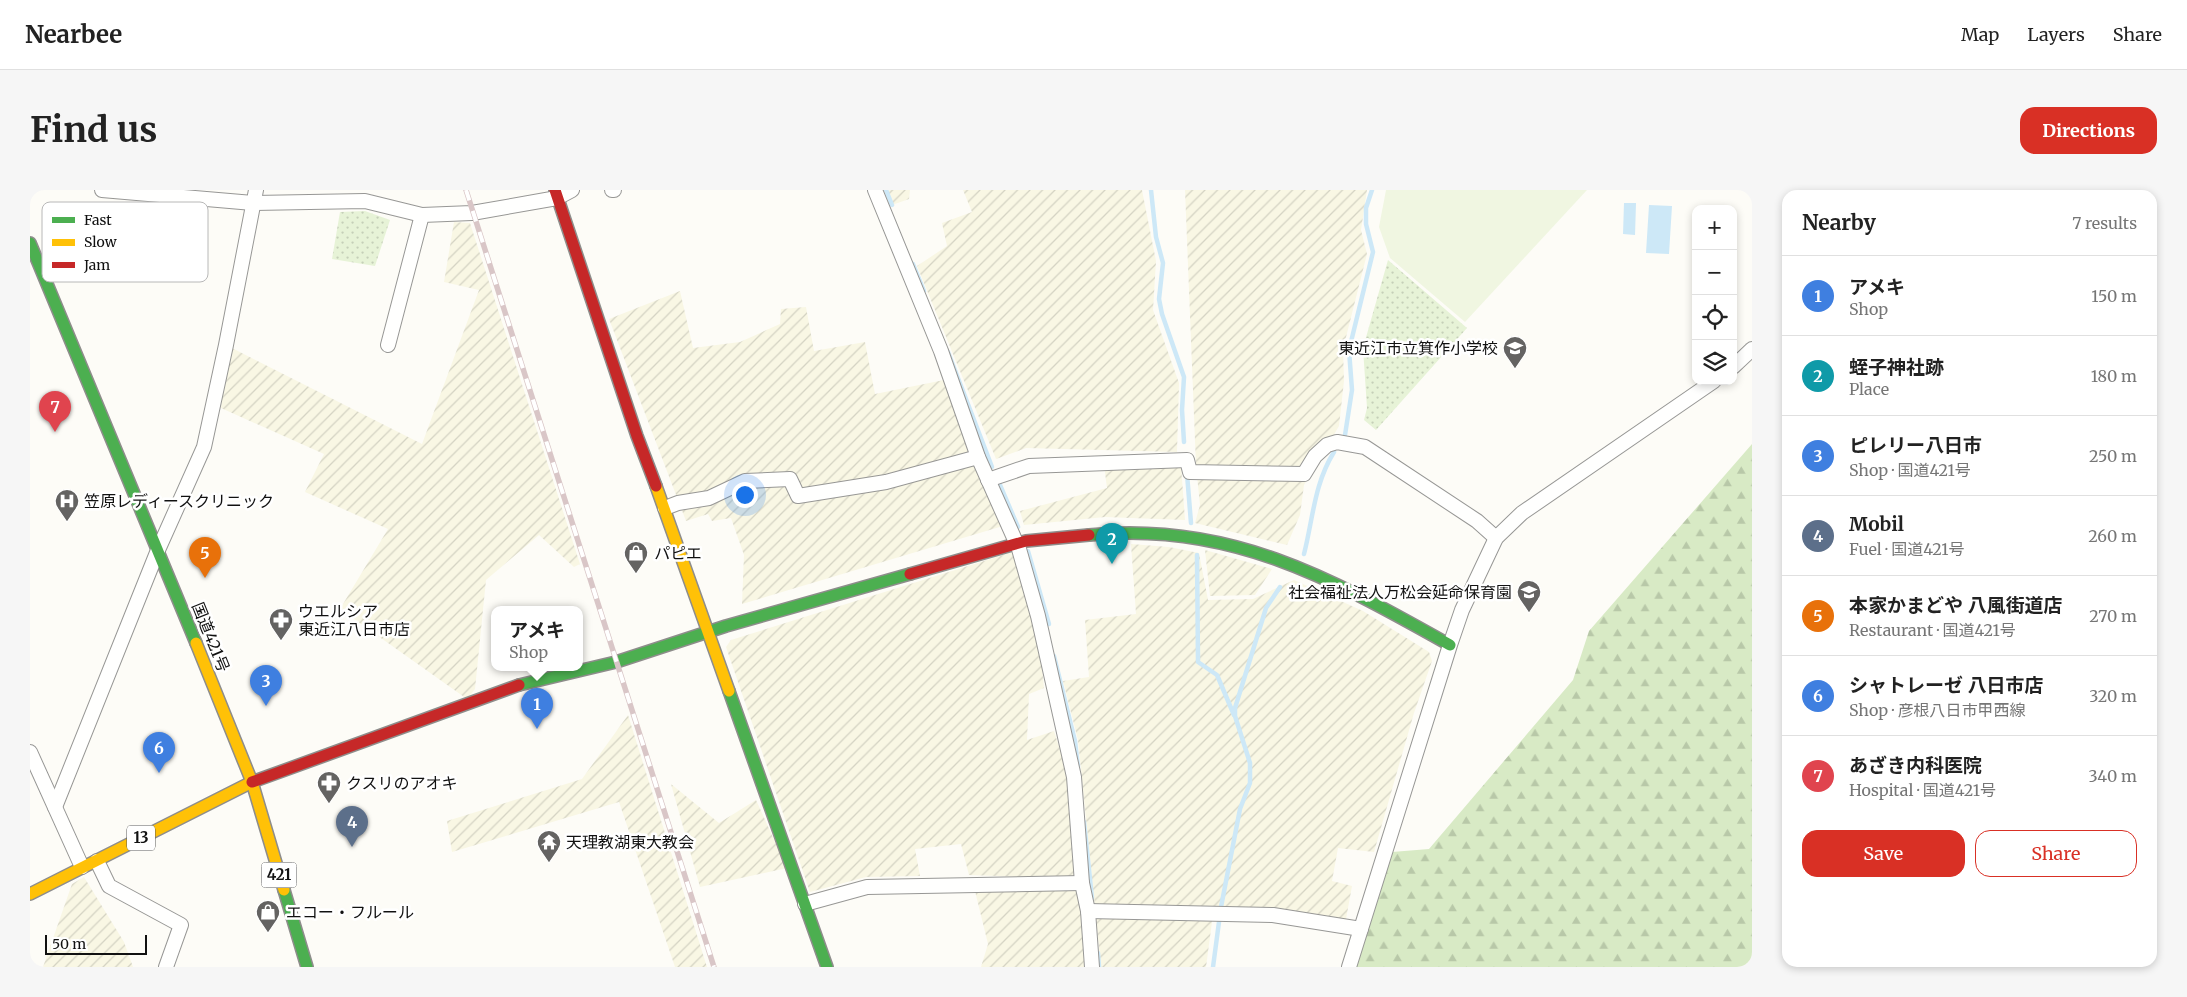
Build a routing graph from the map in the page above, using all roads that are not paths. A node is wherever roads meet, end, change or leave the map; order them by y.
1 (102, 190) edge
2 (572, 190) edge
3 (875, 190) edge
4 (556, 194) edge
5 (254, 197) edge
6 (422, 214) junction
7 (30, 243) edge
8 (42, 272) edge
9 (46, 282) edge
10 (388, 345) dead end
11 (1752, 349) edge
12 (1737, 363) edge
13 (1708, 385) edge
14 (978, 457) junction
15 (988, 480) junction
16 (665, 508) junction
17 (1496, 538) junction
18 (1016, 542) junction
19 (158, 550) junction
20 (708, 632) junction
21 (1450, 644) junction
22 (583, 670) edge
23 (578, 671) edge
24 (30, 752) edge
25 (252, 782) junction
26 (55, 807) junction
27 (97, 861) junction
28 (82, 868) junction
29 (1082, 883) junction
30 (30, 894) edge
31 (805, 904) junction
32 (1088, 911) junction
33 (1360, 929) junction
34 (166, 967) edge
35 (307, 967) edge
36 (827, 967) edge
37 (1092, 967) edge
38 (1349, 967) edge

1 - 5 street
2 - 4 street
3 - 14 street
4 - 6 street
4 - 16 main road
5 - 6 street
5 - 19 street
6 - 10 street
7 - 8 main road, 国道421号 / 421
9 - 19 main road, 国道421号 / 421
11 - 12 street
13 - 17 street
14 - 15 street
14 - 16 street
15 - 17 street
15 - 18 street
16 - 20 main road
17 - 21 street
18 - 20 main road
18 - 21 main road
18 - 29 street
19 - 25 main road, 国道421号 / 421
19 - 26 street
20 - 22 main road
20 - 31 main road
21 - 33 street
23 - 25 main road
24 - 26 street
25 - 27 main road, 13
25 - 35 main road, 国道421号 / 421
26 - 28 street
27 - 28 main road, 13
27 - 34 street
28 - 30 main road, 13
29 - 31 street
29 - 32 street
31 - 36 main road
32 - 33 street
32 - 37 street
33 - 38 street

